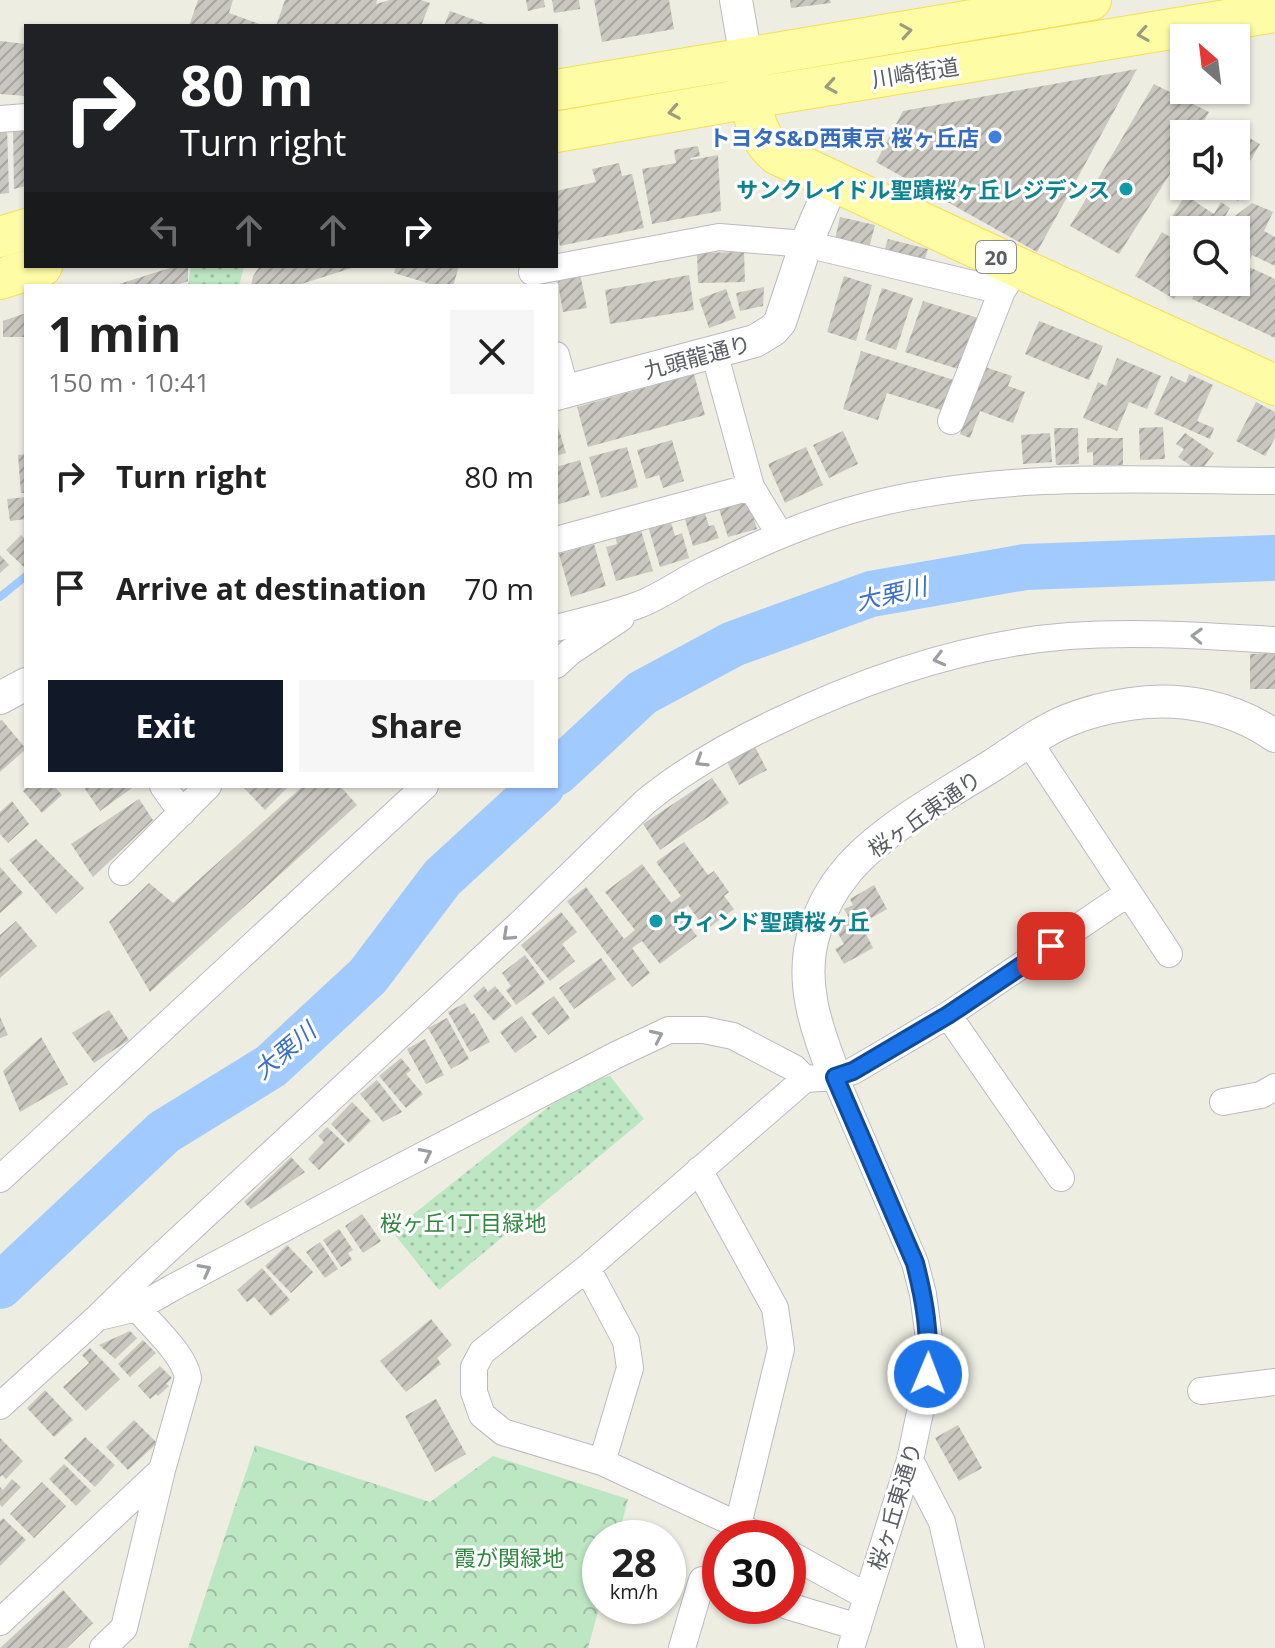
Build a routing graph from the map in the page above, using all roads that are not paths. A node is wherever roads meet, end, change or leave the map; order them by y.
1 (736, 0) edge
2 (1091, 0) edge
3 (1274, 14) edge
4 (746, 58) junction
5 (558, 90) edge
6 (751, 98) junction
7 (24, 117) edge
8 (0, 119) edge
9 (558, 132) edge
10 (833, 181) junction
11 (24, 230) edge
12 (0, 237) edge
13 (806, 244) junction
14 (36, 268) edge
15 (530, 275) edge
16 (0, 279) edge
17 (1010, 279) junction
18 (714, 352) junction
19 (558, 370) edge
20 (1275, 385) edge
21 (561, 392) edge
22 (951, 421) dead end
23 (1275, 481) edge
24 (751, 487) junction
25 (780, 535) junction
26 (558, 539) edge
27 (640, 605) junction
28 (558, 627) edge
29 (1275, 640) edge
30 (558, 663) edge
31 (1275, 736) edge
32 (1029, 742) junction
33 (164, 788) edge
34 (206, 788) edge
35 (423, 788) edge
36 (182, 813) junction
37 (122, 872) dead end
38 (1127, 894) junction
39 (1169, 954) dead end
40 (948, 1015) junction
41 (820, 1078) junction
42 (1275, 1087) edge
43 (1223, 1102) dead end
44 (699, 1170) junction
45 (1061, 1178) dead end
46 (0, 1179) edge
47 (587, 1268) junction
48 (137, 1308) junction
49 (98, 1317) junction
50 (1275, 1382) edge
51 (1201, 1391) dead end
52 (0, 1406) edge
53 (910, 1460) junction
54 (602, 1462) junction
55 (162, 1470) junction
56 (725, 1520) edge
57 (752, 1520) edge
58 (806, 1563) edge
59 (702, 1580) edge
60 (866, 1596) junction
61 (806, 1614) edge
62 (0, 1622) edge
63 (854, 1637) edge
64 (103, 1648) edge
65 (682, 1648) edge
66 (971, 1648) edge

1 - 4 street
4 -> 2 main road, 川崎街道
3 -> 6 main road, 川崎街道
4 - 5 main road, 川崎街道
4 - 6 main road, 20
6 -> 9 main road, 川崎街道
6 - 10 main road, 20
7 - 8 street
10 - 13 street, 九頭龍通り
10 - 17 main road, 20
11 - 12 main road
13 - 15 street
13 - 17 street
13 - 18 street, 九頭龍通り
14 - 16 main road
17 - 20 main road, 20
17 - 22 street
18 - 21 street, 九頭龍通り
18 - 24 street
19 - 21 street
23 - 25 street
24 - 25 street
24 - 26 street
25 - 27 street
27 - 28 street
27 - 30 street
29 -> 49 street
31 - 32 street, 桜ヶ丘東通り
32 - 38 street
32 - 41 street, 桜ヶ丘東通り
33 - 36 street
34 - 36 street
35 - 46 street
36 - 37 street
38 - 39 street
38 - 40 street
40 - 41 street
40 - 45 street
41 - 44 street
48 -> 41 street
41 - 53 street, 桜ヶ丘東通り
42 - 43 street
44 - 47 street
44 - 57 street
47 - 54 street
47 - 54 street
48 - 49 street
48 - 55 street
49 - 52 street
50 - 51 street
53 - 60 street, 桜ヶ丘東通り
53 - 66 street
54 - 56 street
55 - 62 street
55 - 64 street
58 - 60 street
59 - 65 street
60 - 63 street, 桜ヶ丘東通り
61 - 63 street

